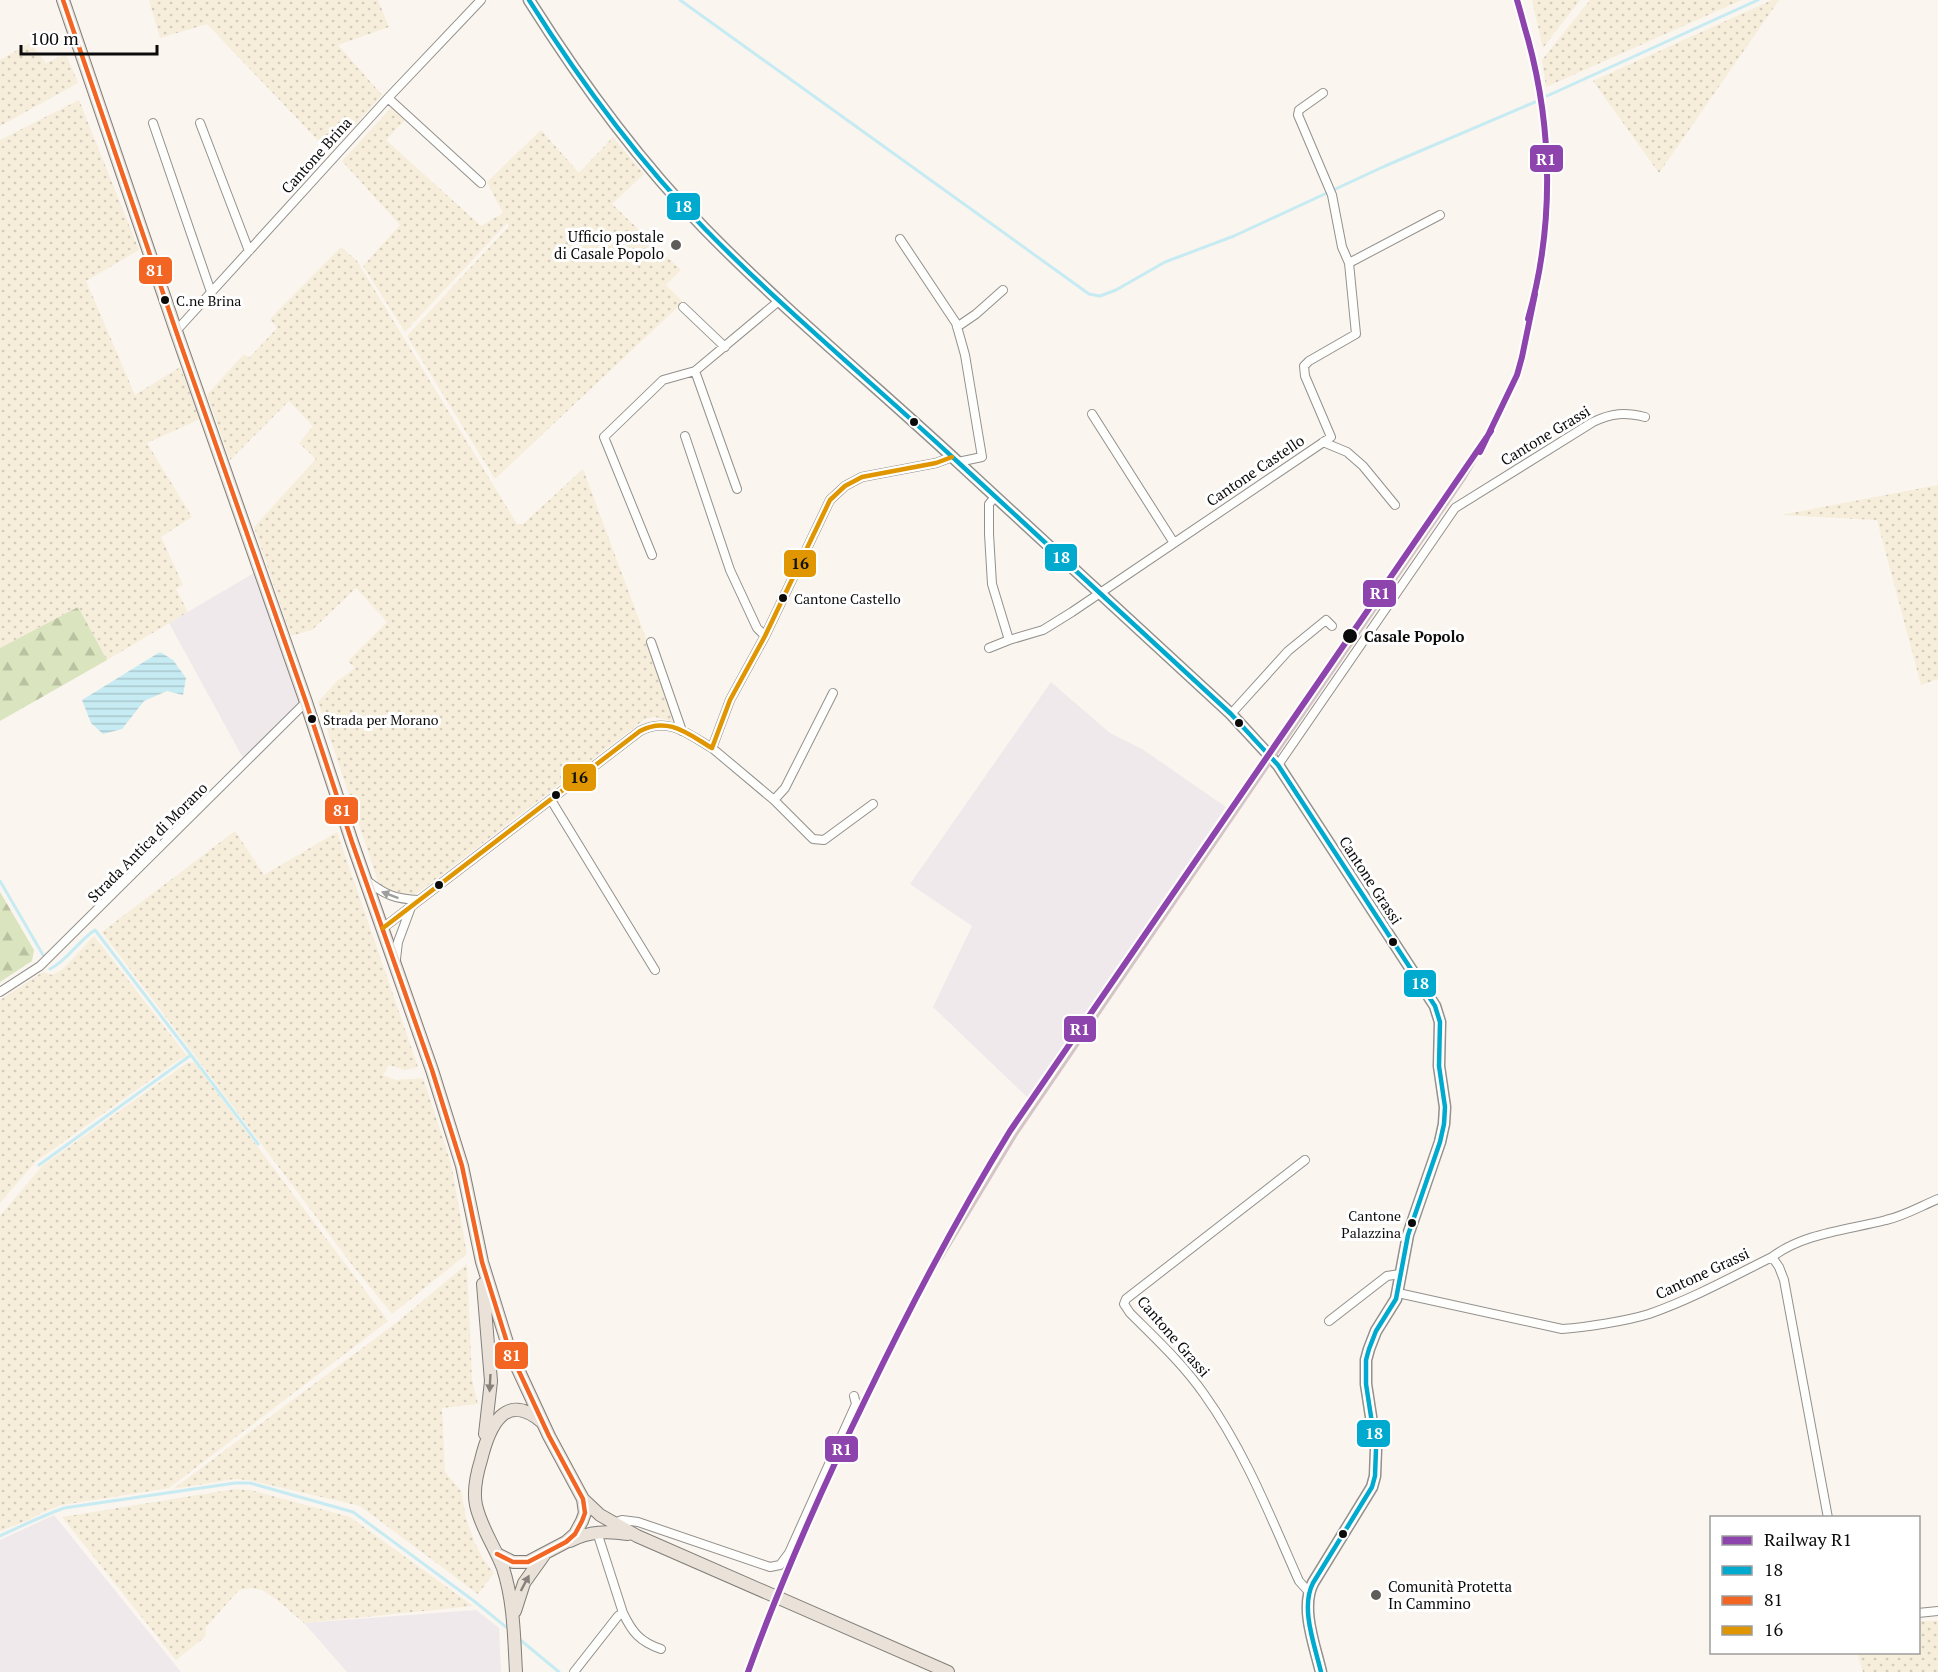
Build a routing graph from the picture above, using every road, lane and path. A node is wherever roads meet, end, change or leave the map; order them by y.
1 (63, 0) edge
2 (481, 0) edge
3 (529, 0) edge
4 (1323, 93) dead end
5 (388, 98) junction
6 (153, 123) dead end
7 (200, 123) dead end
8 (481, 183) dead end
9 (1440, 215) dead end
10 (900, 239) dead end
11 (249, 251) junction
12 (1349, 263) junction
13 (1003, 290) dead end
14 (211, 292) junction
15 (780, 300) junction
16 (683, 307) dead end
17 (957, 327) junction
18 (176, 331) junction
19 (725, 347) junction
20 (695, 371) junction
21 (1092, 414) dead end
22 (1645, 417) dead end
23 (685, 436) dead end
24 (1323, 442) junction
25 (955, 460) junction
26 (737, 489) dead end
27 (995, 498) junction
28 (1395, 505) dead end
29 (1174, 543) junction
30 (652, 555) dead end
31 (1099, 594) junction
32 (1332, 626) dead end
33 (765, 636) junction
34 (1009, 640) junction
35 (651, 642) dead end
36 (989, 648) dead end
37 (833, 693) dead end
38 (306, 702) junction
39 (1231, 714) junction
40 (682, 731) junction
41 (712, 748) junction
42 (1276, 762) junction
43 (550, 800) junction
44 (774, 800) junction
45 (873, 804) dead end
46 (365, 879) junction
47 (419, 900) junction
48 (411, 906) junction
49 (383, 927) junction
50 (397, 966) junction
51 (655, 969) dead end
52 (0, 992) edge
53 (1305, 1160) dead end
54 (1938, 1199) edge
55 (1772, 1257) junction
56 (482, 1262) junction
57 (1400, 1274) junction
58 (1398, 1293) junction
59 (1329, 1321) dead end
60 (854, 1396) dead end
61 (543, 1422) junction
62 (485, 1442) junction
63 (583, 1499) junction
64 (1828, 1516) edge
65 (613, 1523) junction
66 (600, 1532) junction
67 (637, 1536) junction
68 (566, 1542) junction
69 (497, 1554) junction
70 (544, 1554) junction
71 (1309, 1592) junction
72 (1938, 1611) edge
73 (623, 1613) junction
74 (1920, 1613) edge
75 (513, 1619) junction
76 (661, 1648) dead end
77 (516, 1672) edge
78 (574, 1672) edge
79 (948, 1672) edge
80 (1321, 1672) edge

1 - 18 main road
2 - 5 street, Cantone Brina
3 - 15 street
4 - 12 street
5 - 8 street
5 - 11 street, Cantone Brina
6 - 14 street
7 - 11 street
9 - 12 street
10 - 17 street
11 - 14 street, Cantone Brina
12 - 24 street, Cantone Castello
13 - 17 street
14 - 18 street, Cantone Brina
15 - 19 street
15 - 25 street
16 - 19 street
17 - 25 street
18 - 38 main road
19 - 20 street
20 - 26 street
20 - 30 street
21 - 29 street
22 - 42 street, Cantone Grassi
23 - 33 street
24 - 28 street, Cantone Castello
24 - 29 street, Cantone Castello
25 - 27 street
25 - 33 street
27 - 31 street
27 - 34 street
29 - 31 street, Cantone Castello
31 - 34 street, Cantone Castello
31 - 39 street
32 - 39 street
33 - 41 street
34 - 36 street, Cantone Castello
35 - 40 street
37 - 44 street
38 - 46 main road
38 - 52 street, Strada Antica di Morano
39 - 42 street
40 - 41 street
40 - 43 street
41 - 44 street
42 - 57 street, Cantone Grassi
43 - 47 street
43 - 51 street
44 - 45 street
47 -> 46 street
46 - 49 main road
47 - 48 street
48 - 49 street
48 - 50 street
49 - 50 main road
50 - 56 main road
53 - 71 street, Cantone Grassi
54 - 55 street, Cantone Grassi
55 - 58 street, Cantone Grassi
55 - 64 street, Cantone Grassi
56 - 61 main road
56 -> 62 main road
57 - 58 street, Cantone Grassi
57 - 59 street
58 - 71 street, Cantone Grassi
60 - 65 street
61 - 62 main road
61 - 63 main road
62 - 69 main road
63 - 65 main road
63 - 68 main road
65 - 66 street
65 - 67 main road
66 - 67 main road
66 - 68 main road
66 - 73 street
67 - 79 main road
68 - 70 main road
69 - 70 main road
69 - 75 main road
75 -> 70 main road
71 - 80 street
72 - 74 street
73 - 76 street
73 - 78 street
75 - 77 main road

